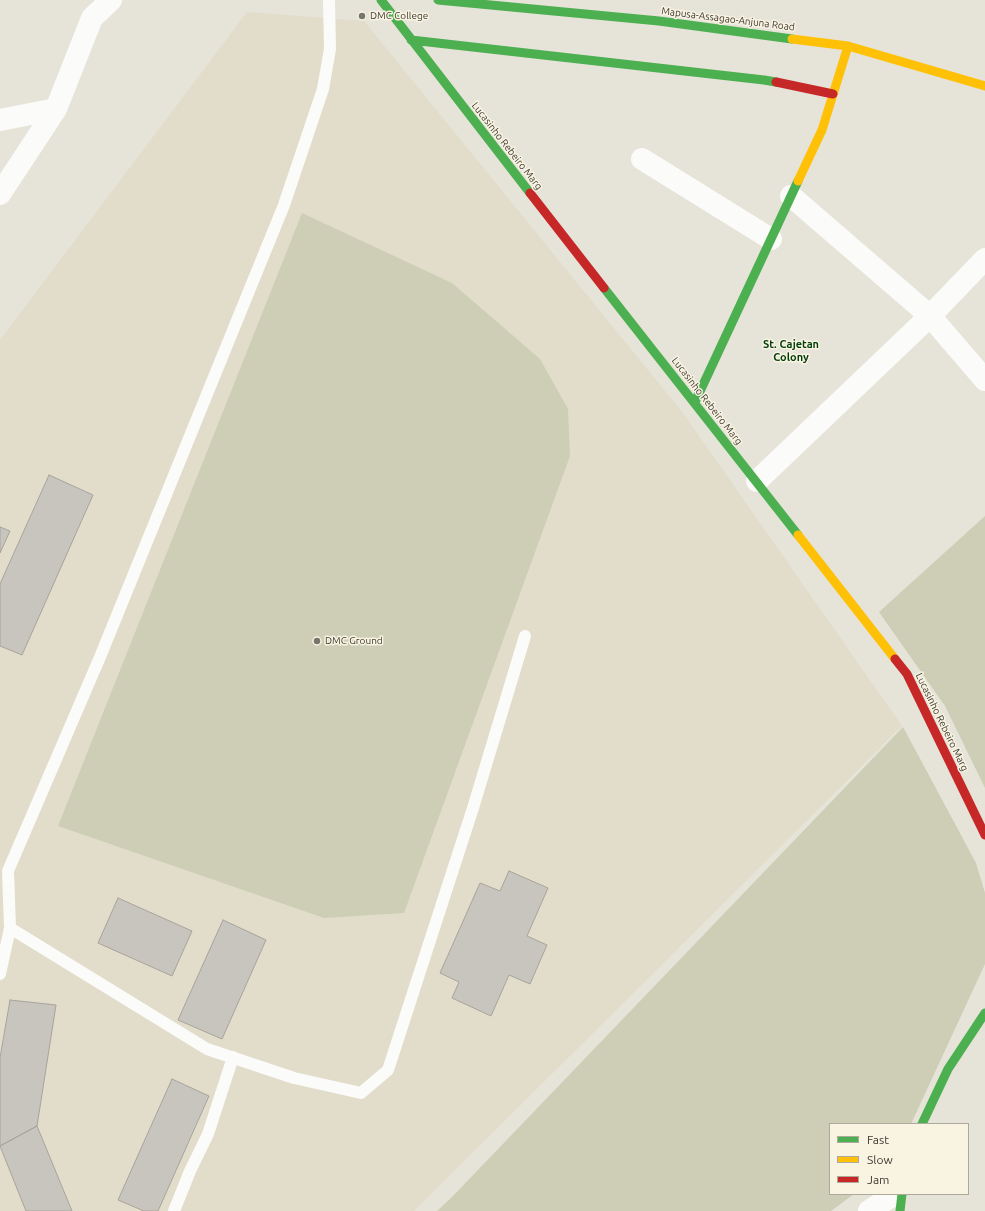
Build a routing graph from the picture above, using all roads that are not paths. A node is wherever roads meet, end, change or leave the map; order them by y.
1 (111, 0) edge
2 (329, 0) edge
3 (381, 0) edge
4 (438, 0) edge
5 (411, 40) junction
6 (848, 46) junction
7 (985, 86) edge
8 (833, 94) junction
9 (56, 109) junction
10 (0, 120) edge
11 (642, 159) dead end
12 (0, 194) edge
13 (791, 196) junction
14 (771, 238) junction
15 (985, 259) edge
16 (930, 316) junction
17 (985, 380) edge
18 (695, 402) junction
19 (757, 481) junction
20 (525, 636) dead end
21 (985, 835) edge
22 (8, 871) junction
23 (0, 883) edge
24 (10, 928) junction
25 (0, 974) edge
26 (985, 1013) edge
27 (233, 1057) junction
28 (922, 1123) edge
29 (893, 1195) edge
30 (902, 1195) edge
31 (174, 1211) edge
32 (869, 1211) edge
33 (900, 1211) edge

1 - 9 street
2 - 22 lane
3 - 5 street, Lucasinho Rebeiro Marg
4 - 6 street, Mapusa-Assagao-Anjuna Road
5 - 8 street
5 - 18 street, Lucasinho Rebeiro Marg
6 - 7 street, Mapusa-Assagao-Anjuna Road
6 - 8 street
8 - 13 street
9 - 10 street
9 - 12 street
11 - 14 street
13 - 14 street
13 - 16 street
14 - 18 street
15 - 16 street
16 - 17 street
16 - 19 street
18 - 19 street, Lucasinho Rebeiro Marg
19 - 21 street, Lucasinho Rebeiro Marg
20 - 27 lane
22 - 23 lane
22 - 24 lane
24 - 25 lane
24 - 27 lane
26 - 28 street
27 - 31 lane
29 - 32 street
30 - 33 street

